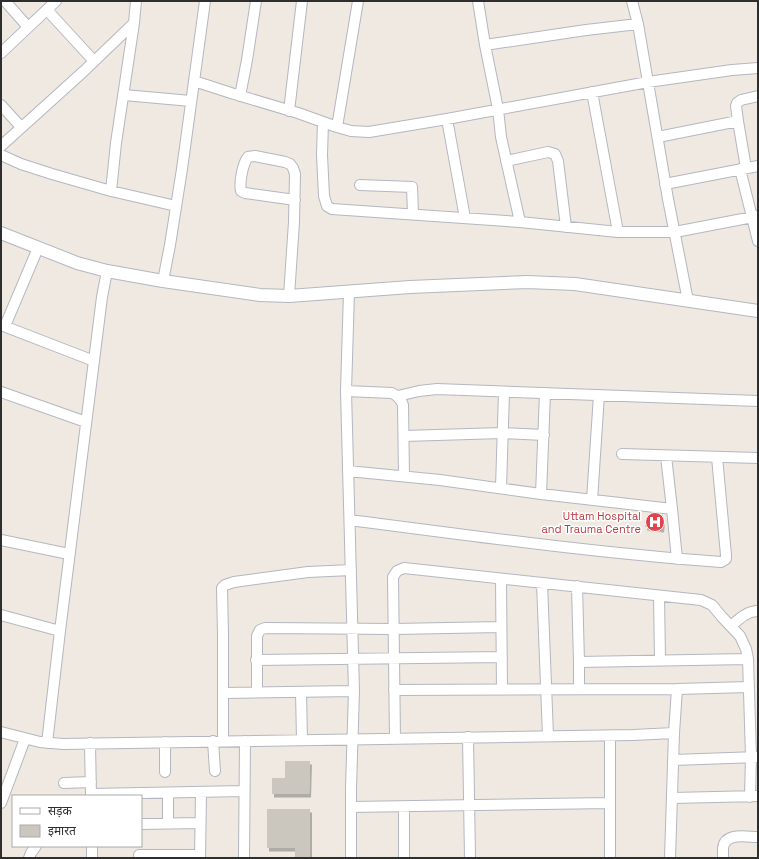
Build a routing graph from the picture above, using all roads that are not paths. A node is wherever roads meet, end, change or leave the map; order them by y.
1 (5, 1) edge
2 (56, 1) edge
3 (136, 1) edge
4 (205, 1) edge
5 (256, 1) edge
6 (302, 1) edge
7 (358, 1) edge
8 (478, 1) edge
9 (632, 1) edge
10 (47, 10) junction
11 (134, 23) junction
12 (638, 24) junction
13 (28, 27) junction
14 (485, 45) junction
15 (1, 53) edge
16 (94, 61) junction
17 (758, 68) edge
18 (194, 81) junction
19 (648, 82) junction
20 (592, 92) junction
21 (124, 95) junction
22 (240, 96) junction
23 (758, 96) edge
24 (191, 101) junction
25 (1, 105) edge
26 (498, 109) junction
27 (289, 111) junction
28 (447, 119) junction
29 (738, 121) junction
30 (322, 122) junction
31 (21, 127) junction
32 (337, 127) junction
33 (658, 137) junction
34 (1, 146) edge
35 (1, 155) edge
36 (506, 161) junction
37 (758, 166) edge
38 (743, 168) junction
39 (665, 184) junction
40 (360, 185) dead end
41 (111, 192) junction
42 (295, 200) junction
43 (176, 206) junction
44 (412, 214) junction
45 (755, 217) edge
46 (465, 218) junction
47 (520, 222) junction
48 (566, 227) junction
49 (618, 232) junction
50 (675, 232) junction
51 (1, 233) edge
52 (758, 241) edge
53 (38, 248) junction
54 (107, 271) junction
55 (163, 281) junction
56 (349, 292) junction
57 (289, 296) junction
58 (688, 301) junction
59 (758, 311) edge
60 (3, 325) edge
61 (94, 362) junction
62 (346, 391) junction
63 (504, 392) junction
64 (545, 393) junction
65 (2, 395) edge
66 (599, 395) junction
67 (398, 396) junction
68 (758, 401) edge
69 (86, 422) junction
70 (502, 433) junction
71 (544, 435) junction
72 (404, 436) junction
73 (622, 454) dead end
74 (666, 456) junction
75 (717, 457) junction
76 (758, 458) edge
77 (348, 471) junction
78 (404, 476) junction
79 (501, 488) junction
80 (541, 494) junction
81 (592, 500) junction
82 (672, 509) junction
83 (350, 520) junction
84 (1, 540) edge
85 (70, 554) junction
86 (677, 559) junction
87 (351, 570) junction
88 (501, 579) junction
89 (542, 583) junction
90 (576, 586) junction
91 (659, 596) junction
92 (758, 611) edge
93 (1, 615) edge
94 (731, 626) junction
95 (501, 627) junction
96 (352, 629) junction
97 (394, 629) junction
98 (60, 631) junction
99 (502, 658) junction
100 (353, 659) junction
101 (394, 659) junction
102 (748, 659) junction
103 (256, 660) junction
104 (660, 660) junction
105 (579, 662) junction
106 (749, 687) junction
107 (579, 689) junction
108 (677, 689) junction
109 (394, 690) junction
110 (502, 690) junction
111 (546, 690) junction
112 (354, 691) junction
113 (257, 692) junction
114 (301, 692) junction
115 (223, 693) junction
116 (1, 732) edge
117 (674, 733) junction
118 (548, 736) junction
119 (610, 736) junction
120 (468, 737) junction
121 (25, 739) junction
122 (352, 739) junction
123 (395, 739) junction
124 (302, 740) junction
125 (213, 741) junction
126 (224, 741) junction
127 (245, 741) junction
128 (165, 742) junction
129 (47, 743) junction
130 (90, 743) junction
131 (754, 757) edge
132 (673, 760) junction
133 (214, 771) dead end
134 (165, 772) dead end
135 (91, 782) junction
136 (64, 783) dead end
137 (244, 791) junction
138 (201, 792) junction
139 (168, 793) junction
140 (91, 795) edge
141 (139, 795) edge
142 (754, 796) edge
143 (672, 798) junction
144 (1, 803) edge
145 (610, 803) junction
146 (469, 806) junction
147 (404, 807) junction
148 (351, 808) junction
149 (200, 823) junction
150 (142, 824) edge
151 (168, 824) junction
152 (758, 837) edge
153 (35, 847) edge
154 (92, 847) edge
155 (139, 853) edge
156 (200, 857) edge
157 (29, 858) edge
158 (92, 858) edge
159 (244, 858) edge
160 (351, 858) edge
161 (404, 858) edge
162 (470, 858) edge
163 (610, 858) edge
164 (670, 858) edge
165 (723, 858) edge

1 - 13 street
2 - 10 street
3 - 11 street
4 - 18 street
5 - 22 street
6 - 27 street
7 - 32 street
8 - 14 street
9 - 12 street
10 - 13 street
10 - 16 street
11 - 16 street
11 - 21 street
12 - 14 street
12 - 19 street
13 - 15 street
14 - 26 street
16 - 31 street
17 - 19 street
18 - 22 street
18 - 24 street
19 - 20 street
19 - 33 street
20 - 26 street
20 - 49 street
21 - 24 street
21 - 41 street
22 - 27 street
23 - 29 street
24 - 43 street
25 - 31 street
26 - 28 street
26 - 36 street
27 - 30 street
28 - 32 street
28 - 46 street
29 - 33 street
29 - 38 street
30 - 32 street
30 - 44 street
31 - 34 street
33 - 39 street
35 - 41 street
36 - 47 street
36 - 48 street
37 - 38 street
38 - 39 street
38 - 45 street
39 - 50 street
40 - 44 street
41 - 43 street
42 - 42 street
42 - 57 street
43 - 55 street
44 - 46 street
45 - 50 street
45 - 52 street
46 - 47 street
47 - 48 street
48 - 49 street
49 - 50 street
50 - 58 street
51 - 53 street
53 - 54 street
53 - 60 street
54 - 55 street
54 - 61 street
55 - 57 street
56 - 57 street
56 - 58 street
56 - 62 street
58 - 59 street
60 - 61 street
61 - 69 street
62 - 67 street
62 - 77 street
63 - 64 street
63 - 67 street
63 - 70 street
64 - 66 street
64 - 71 street
65 - 69 street
66 - 68 street
66 - 81 street
67 - 72 street
69 - 85 street
70 - 71 street
70 - 72 street
70 - 79 street
71 - 80 street
72 - 78 street
73 - 74 street
74 - 75 street
74 - 82 street
75 - 76 street
75 - 86 street
77 - 78 street
77 - 83 street
78 - 79 street
79 - 80 street
80 - 81 street
81 - 82 street
82 - 86 street
83 - 86 street
83 - 87 street
84 - 85 street
85 - 98 street
87 - 96 street
87 - 115 street
88 - 89 street
88 - 95 street
88 - 97 street
89 - 90 street
89 - 111 street
90 - 91 street
90 - 105 street
91 - 94 street
91 - 104 street
92 - 94 street
93 - 98 street
94 - 102 street
95 - 97 street
95 - 99 street
96 - 97 street
96 - 100 street
96 - 103 street
97 - 101 street
98 - 129 street
99 - 101 street
99 - 110 street
100 - 101 street
100 - 103 street
100 - 112 street
101 - 109 street
102 - 104 street
102 - 106 street
103 - 113 street
104 - 105 street
105 - 107 street
106 - 108 street
106 - 131 street
107 - 108 street
107 - 111 street
108 - 117 street
109 - 110 street
109 - 123 street
110 - 111 street
111 - 118 street
112 - 114 street
112 - 122 street
113 - 114 street
113 - 115 street
114 - 124 street
115 - 126 street
116 - 121 street
117 - 119 street
117 - 132 street
118 - 119 street
118 - 120 street
119 - 145 street
120 - 123 street
120 - 146 street
121 - 129 street
121 - 144 street
122 - 123 street
122 - 124 street
122 - 148 street
124 - 127 street
125 - 126 street
125 - 128 street
125 - 133 street
126 - 127 street
127 - 137 street
128 - 130 street
128 - 134 street
129 - 130 street
130 - 135 street
131 - 132 street
131 - 142 street
132 - 143 street
135 - 136 street
135 - 140 street
137 - 138 street
137 - 159 street
138 - 139 street
138 - 149 street
139 - 141 street
139 - 151 street
140 - 141 street
142 - 143 street
143 - 164 street
145 - 146 street
145 - 163 street
146 - 147 street
146 - 162 street
147 - 148 street
147 - 161 street
148 - 160 street
149 - 151 street
149 - 156 street
150 - 151 street
152 - 165 street
153 - 157 street
154 - 158 street
155 - 156 street

